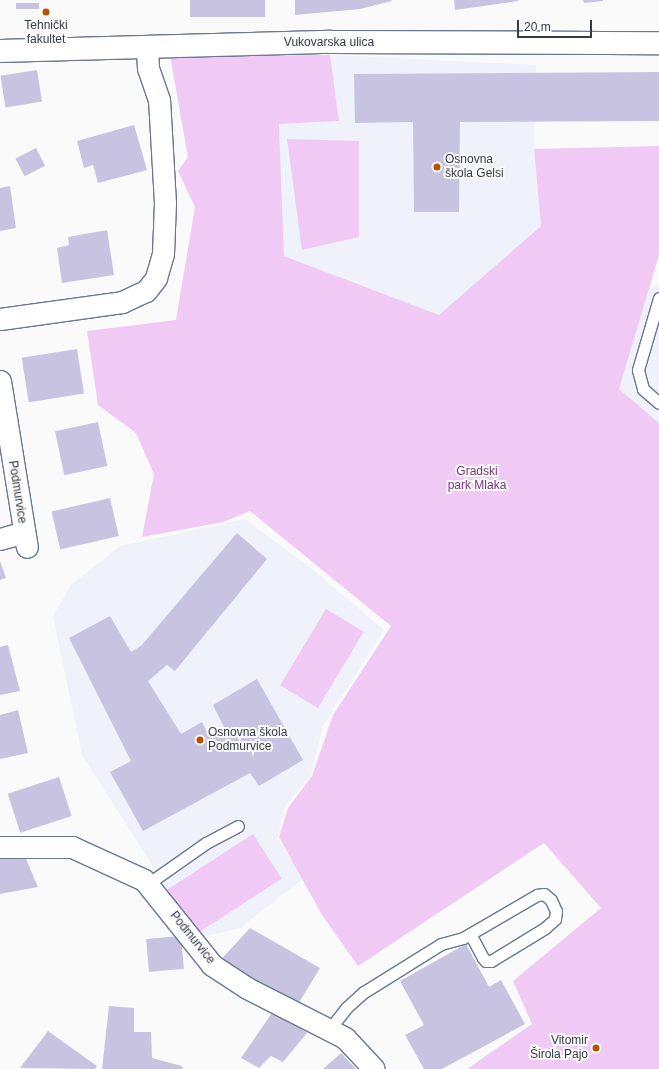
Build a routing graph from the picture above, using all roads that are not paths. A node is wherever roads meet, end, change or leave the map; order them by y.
1 (659, 43) edge
2 (147, 46) junction
3 (0, 51) edge
4 (659, 298) edge
5 (0, 319) edge
6 (0, 381) edge
7 (659, 403) edge
8 (0, 539) edge
9 (238, 826) dead end
10 (0, 847) edge
11 (149, 883) junction
12 (470, 934) junction
13 (329, 1030) junction
14 (374, 1069) edge

1 - 2 main road, Vukovarska ulica
2 - 3 main road, Vukovarska ulica
2 - 5 street
4 - 7 lane
6 - 8 street, Podmurvice
9 - 11 lane
10 - 11 street, Podmurvice
11 - 13 street, Podmurvice
12 - 12 lane
12 - 13 lane
13 - 14 street, Podmurvice

